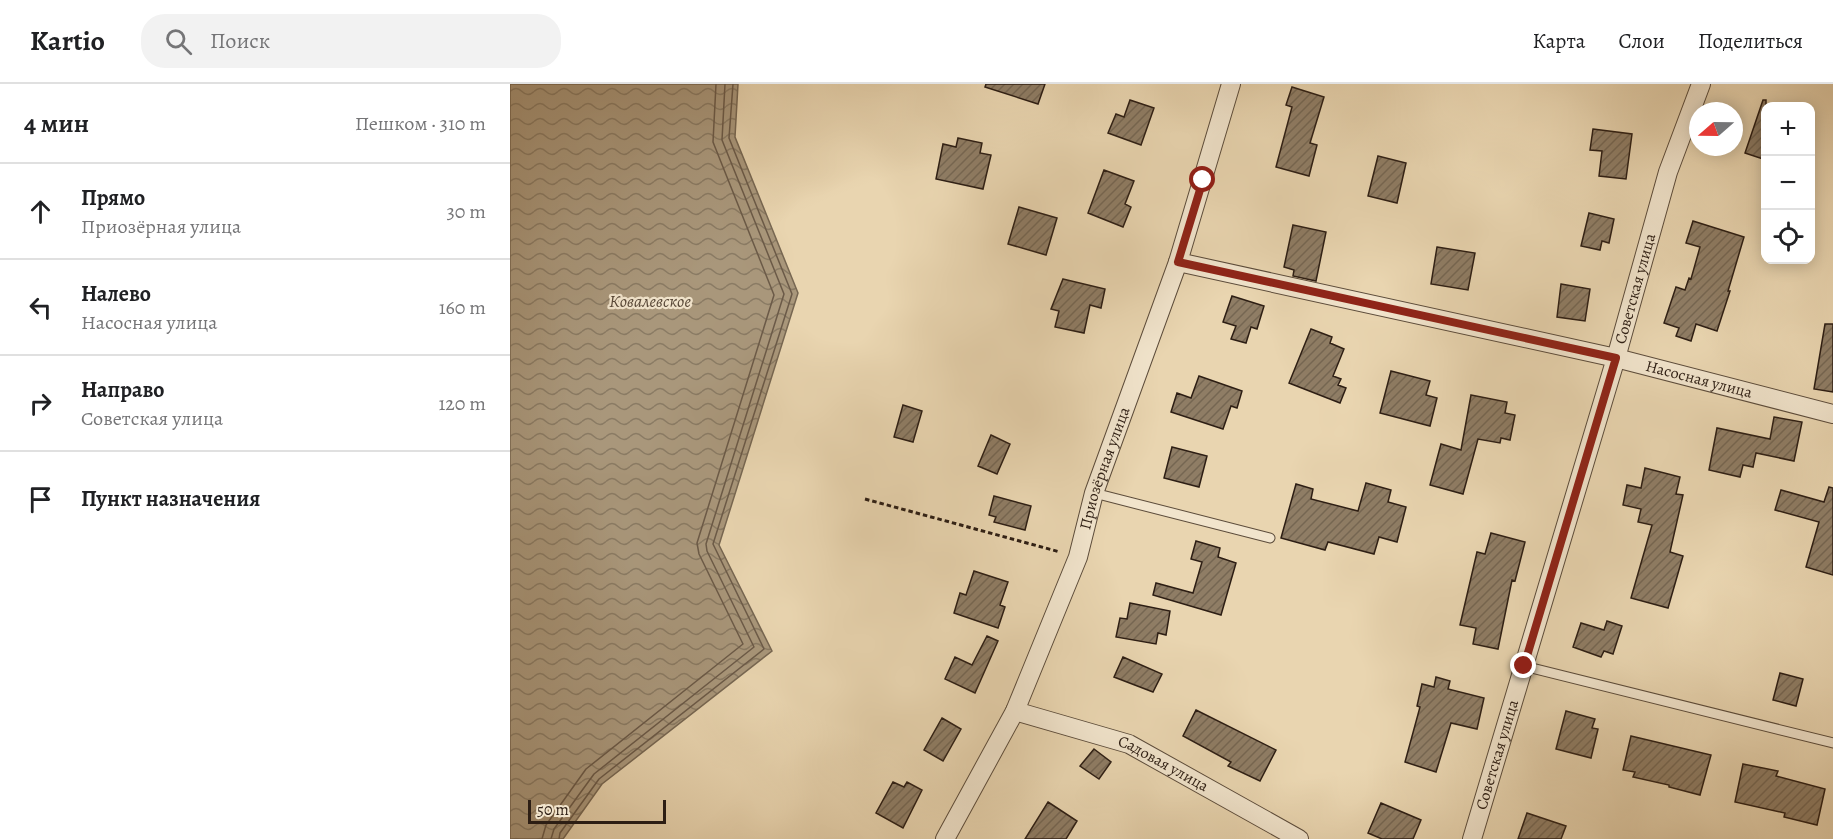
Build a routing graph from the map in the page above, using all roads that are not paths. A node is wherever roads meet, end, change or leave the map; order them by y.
1 (1231, 84) edge
2 (1701, 84) edge
3 (1178, 262) junction
4 (1616, 358) junction
5 (1833, 414) edge
6 (1094, 493) junction
7 (1270, 538) dead end
8 (1524, 666) junction
9 (1015, 711) junction
10 (1833, 743) edge
11 (945, 839) edge
12 (1299, 839) edge
13 (1472, 839) edge

1 - 3 street, Приозёрная улица
2 - 4 street, Советская улица
3 - 4 street, Насосная улица
3 - 6 street, Приозёрная улица
4 - 5 street, Насосная улица
4 - 8 street, Советская улица
6 - 7 lane
6 - 9 street, Приозёрная улица
8 - 10 lane
8 - 13 street, Советская улица
9 - 11 street, Приозёрная улица
9 - 12 street, Садовая улица

